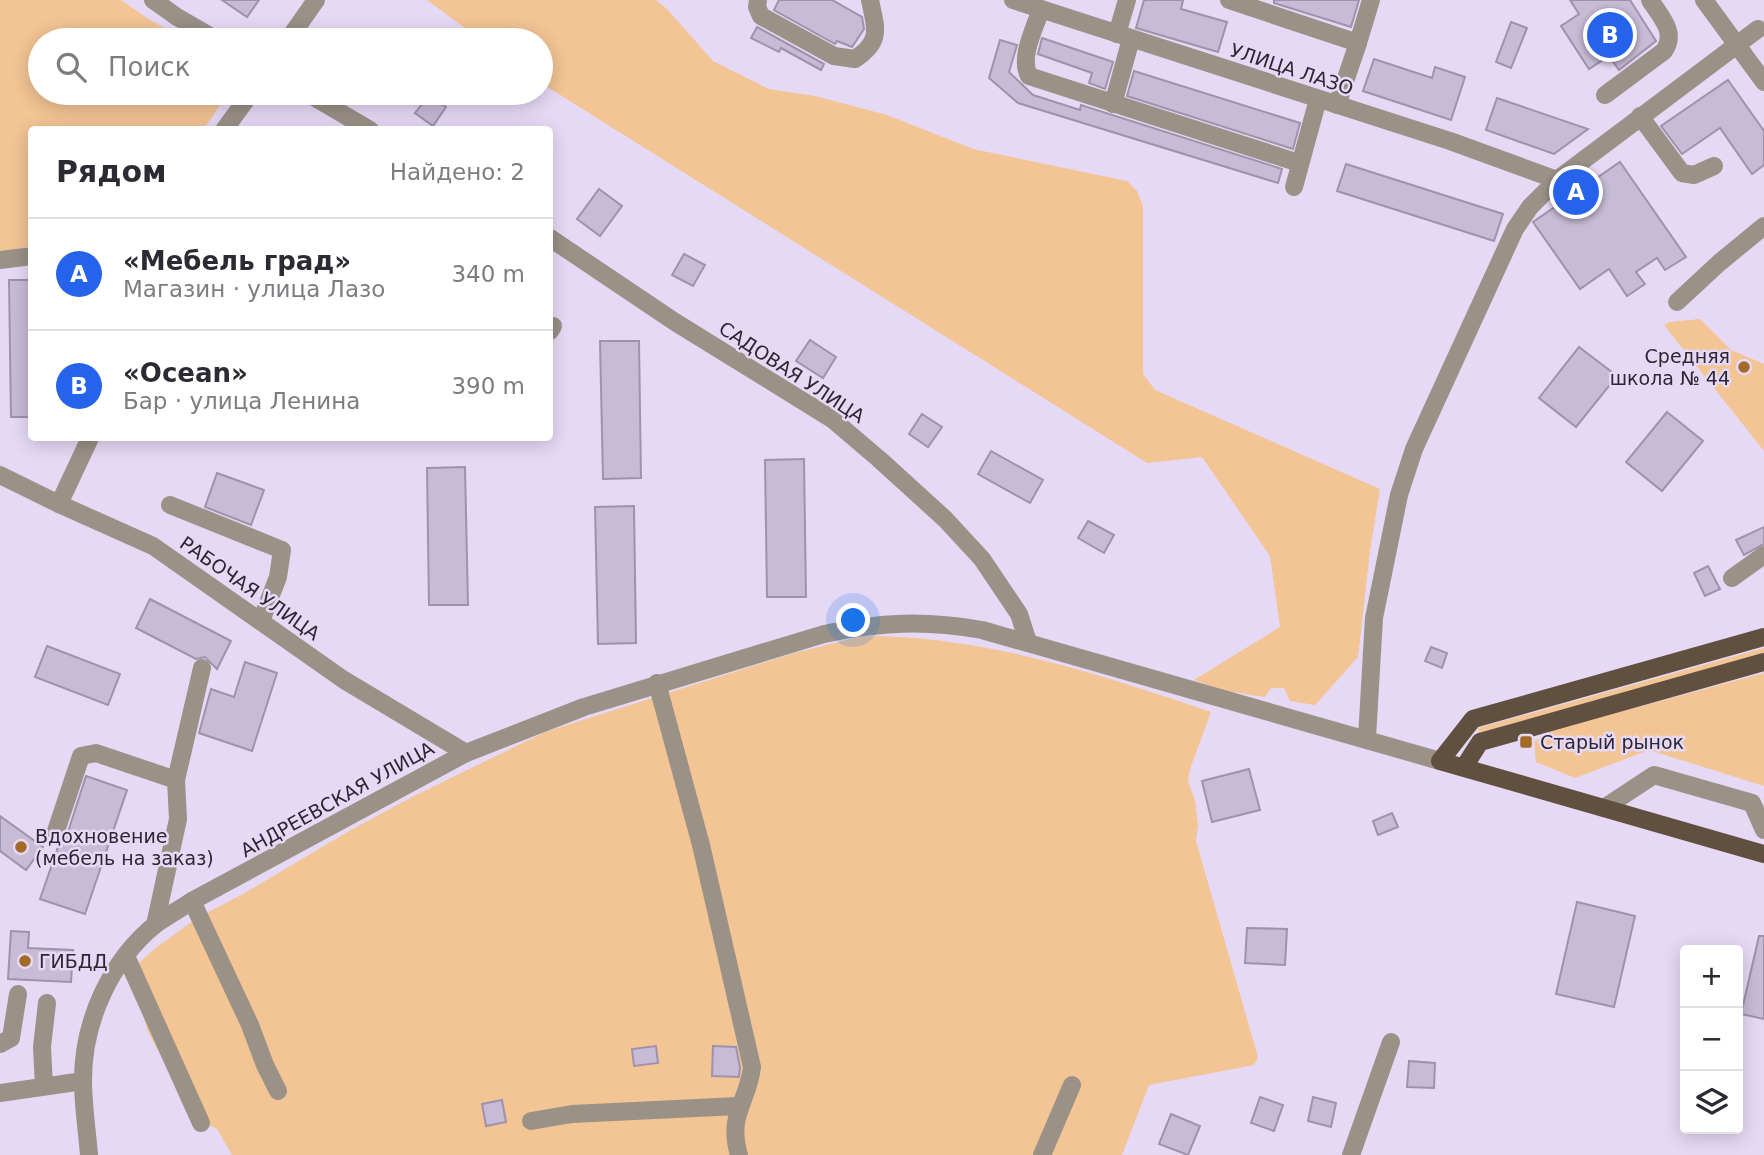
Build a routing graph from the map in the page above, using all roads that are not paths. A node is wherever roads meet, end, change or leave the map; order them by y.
1 (153, 0) edge
2 (316, 0) edge
3 (758, 0) edge
4 (870, 0) edge
5 (1013, 0) edge
6 (1127, 0) edge
7 (1228, 0) edge
8 (1371, 0) edge
9 (1650, 0) edge
10 (1704, 0) edge
11 (1260, 5) edge
12 (1041, 9) junction
13 (196, 28) edge
14 (296, 28) edge
15 (1758, 29) dead end
16 (1124, 36) junction
17 (1359, 43) junction
18 (1736, 44) junction
19 (1764, 82) edge
20 (1605, 95) dead end
21 (1318, 99) junction
22 (1113, 104) junction
23 (242, 105) edge
24 (327, 105) edge
25 (1337, 105) junction
26 (1640, 116) junction
27 (227, 126) edge
28 (363, 126) edge
29 (1300, 163) junction
30 (1714, 166) dead end
31 (1557, 180) junction
32 (1294, 187) dead end
33 (1764, 226) edge
34 (553, 240) edge
35 (28, 257) edge
36 (0, 260) edge
37 (1677, 302) dead end
38 (89, 441) edge
39 (0, 475) edge
40 (59, 504) junction
41 (170, 505) dead end
42 (1764, 555) edge
43 (1732, 578) dead end
44 (261, 621) junction
45 (1764, 637) edge
46 (1028, 642) junction
47 (1764, 662) edge
48 (202, 668) dead end
49 (657, 683) junction
50 (1367, 738) junction
51 (466, 752) junction
52 (1440, 761) junction
53 (1464, 768) junction
54 (176, 780) junction
55 (1604, 808) junction
56 (1764, 830) edge
57 (55, 834) dead end
58 (1764, 854) edge
59 (192, 901) junction
60 (155, 925) junction
61 (126, 956) junction
62 (18, 994) dead end
63 (47, 1003) dead end
64 (1391, 1042) dead end
65 (0, 1044) edge
66 (83, 1081) junction
67 (1072, 1085) dead end
68 (44, 1086) junction
69 (278, 1091) dead end
70 (0, 1093) edge
71 (738, 1106) dead end
72 (531, 1121) dead end
73 (201, 1123) dead end
74 (89, 1155) edge
75 (739, 1155) edge
76 (1042, 1155) edge
77 (1351, 1155) edge

1 - 13 street
2 - 14 street
3 - 4 street
5 - 12 street, УЛИЦА ЛАЗО
6 - 16 street
7 - 11 street
8 - 17 street
9 - 20 street
10 - 18 street
11 - 17 street
12 - 16 street, УЛИЦА ЛАЗО
12 - 22 street
15 - 18 street
16 - 21 street, УЛИЦА ЛАЗО
16 - 22 street
17 - 25 street
18 - 19 street
18 - 26 street
21 - 25 street, УЛИЦА ЛАЗО
21 - 29 street
22 - 29 street
23 - 27 street
24 - 28 street
25 - 31 street, УЛИЦА ЛАЗО
26 - 30 street
26 - 31 street
29 - 32 street
31 - 50 street
33 - 37 street
34 - 46 street, САДОВАЯ УЛИЦА
35 - 36 street
38 - 40 street
39 - 40 street, РАБОЧАЯ УЛИЦА
40 - 44 street, РАБОЧАЯ УЛИЦА
41 - 44 street
42 - 43 street
44 - 51 street, РАБОЧАЯ УЛИЦА
45 - 52 main road
46 - 49 street, АНДРЕЕВСКАЯ УЛИЦА
46 - 50 street, АНДРЕЕВСКАЯ УЛИЦА
47 - 53 main road
48 - 54 street
49 - 51 street, АНДРЕЕВСКАЯ УЛИЦА
49 - 75 street
50 - 52 street, АНДРЕЕВСКАЯ УЛИЦА
51 - 59 street, АНДРЕЕВСКАЯ УЛИЦА
52 - 53 main road
53 - 55 main road
54 - 57 street
54 - 60 street
55 - 56 street
55 - 58 main road
59 - 60 street, АНДРЕЕВСКАЯ УЛИЦА
59 - 69 street
60 - 61 street, АНДРЕЕВСКАЯ УЛИЦА
61 - 66 street, АНДРЕЕВСКАЯ УЛИЦА
61 - 73 street
62 - 65 street
63 - 68 street
64 - 77 street
66 - 68 street
66 - 74 street, АНДРЕЕВСКАЯ УЛИЦА
67 - 76 street
68 - 70 street
71 - 72 street

